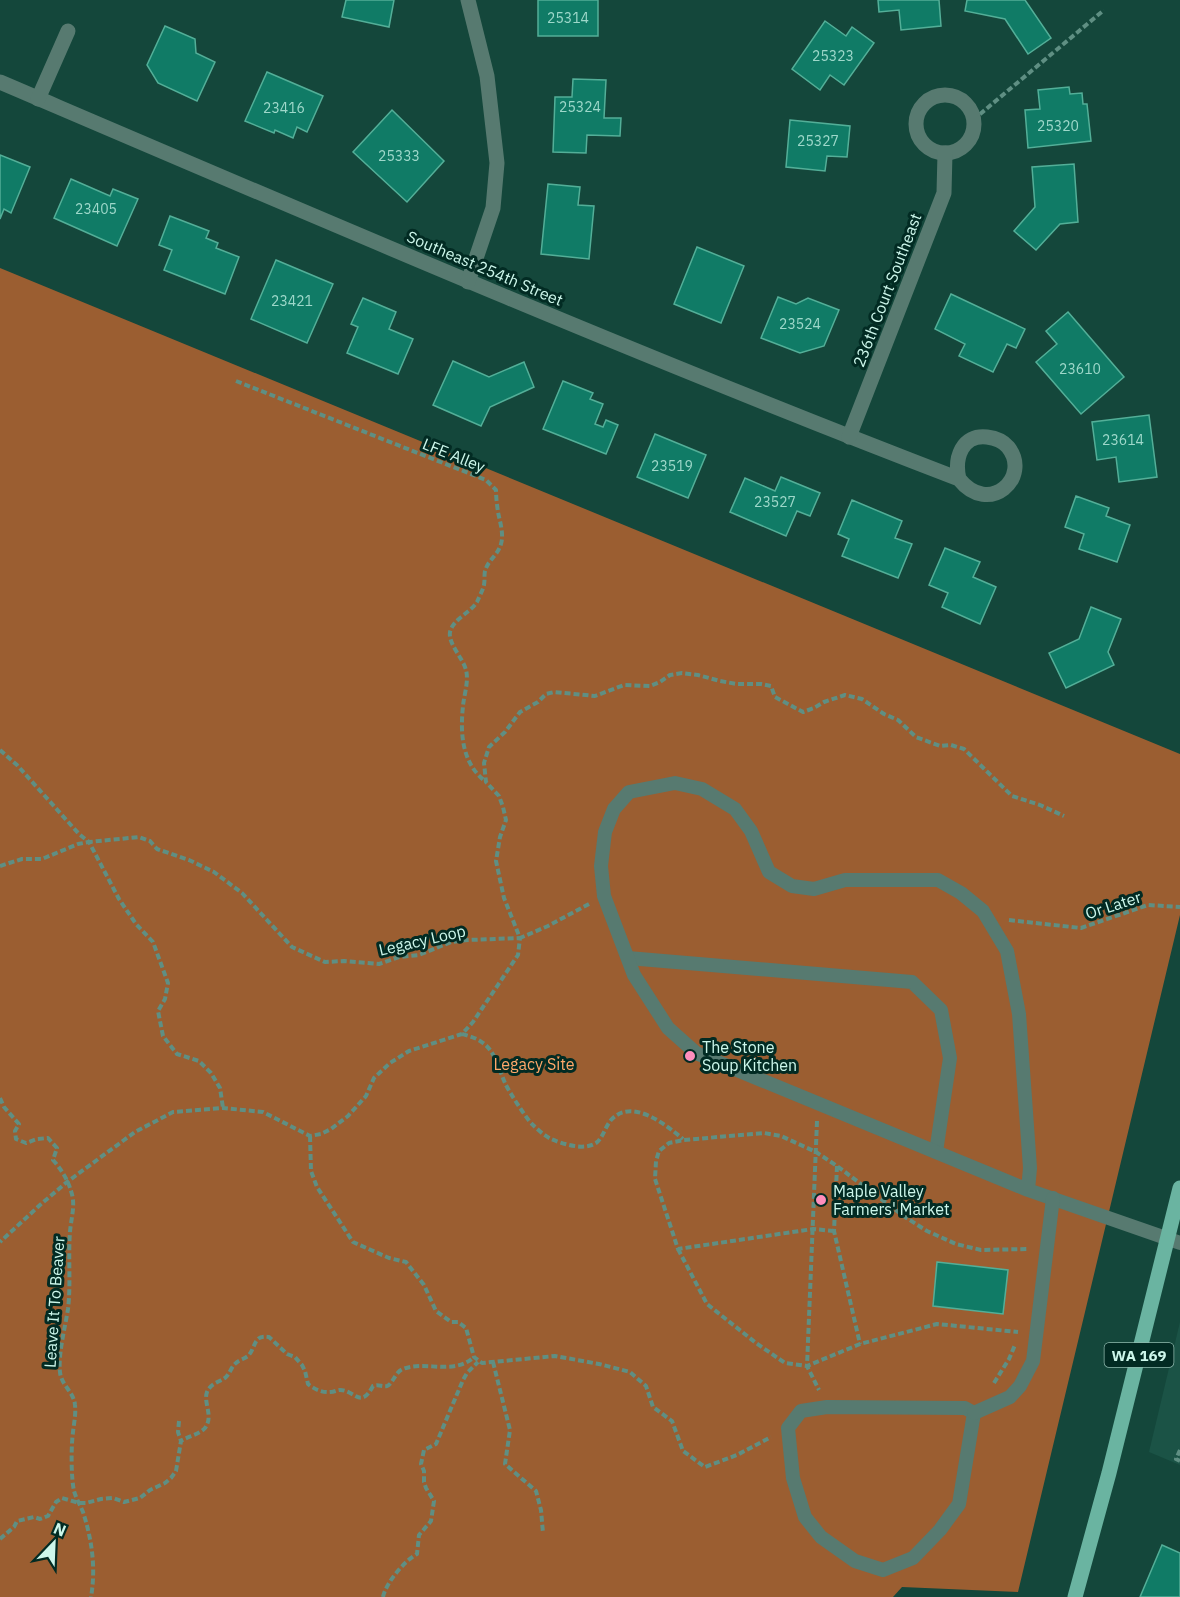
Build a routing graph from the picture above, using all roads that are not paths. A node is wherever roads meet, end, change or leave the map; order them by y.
1 (468, 0) edge
2 (68, 31) dead end
3 (0, 82) edge
4 (38, 99) junction
5 (945, 153) junction
6 (468, 282) junction
7 (849, 437) junction
8 (959, 479) dead end
9 (628, 958) junction
10 (936, 1152) junction
11 (1180, 1188) edge
12 (1028, 1190) junction
13 (1053, 1198) junction
14 (1174, 1240) edge
15 (974, 1413) junction
16 (1075, 1597) edge

1 - 6 street
2 - 4 street
3 - 4 street, Southeast 254th Street
4 - 6 street, Southeast 254th Street
5 - 5 street
5 - 7 street, 236th Court Southeast
6 - 7 street, Southeast 254th Street
7 - 8 street, Southeast 254th Street
9 - 10 lane
9 - 10 lane
9 - 12 lane
10 - 12 lane
11 - 14 main road, WA 169
12 - 13 lane
13 - 14 lane
13 - 15 lane
14 - 16 main road, WA 169
15 - 15 lane

